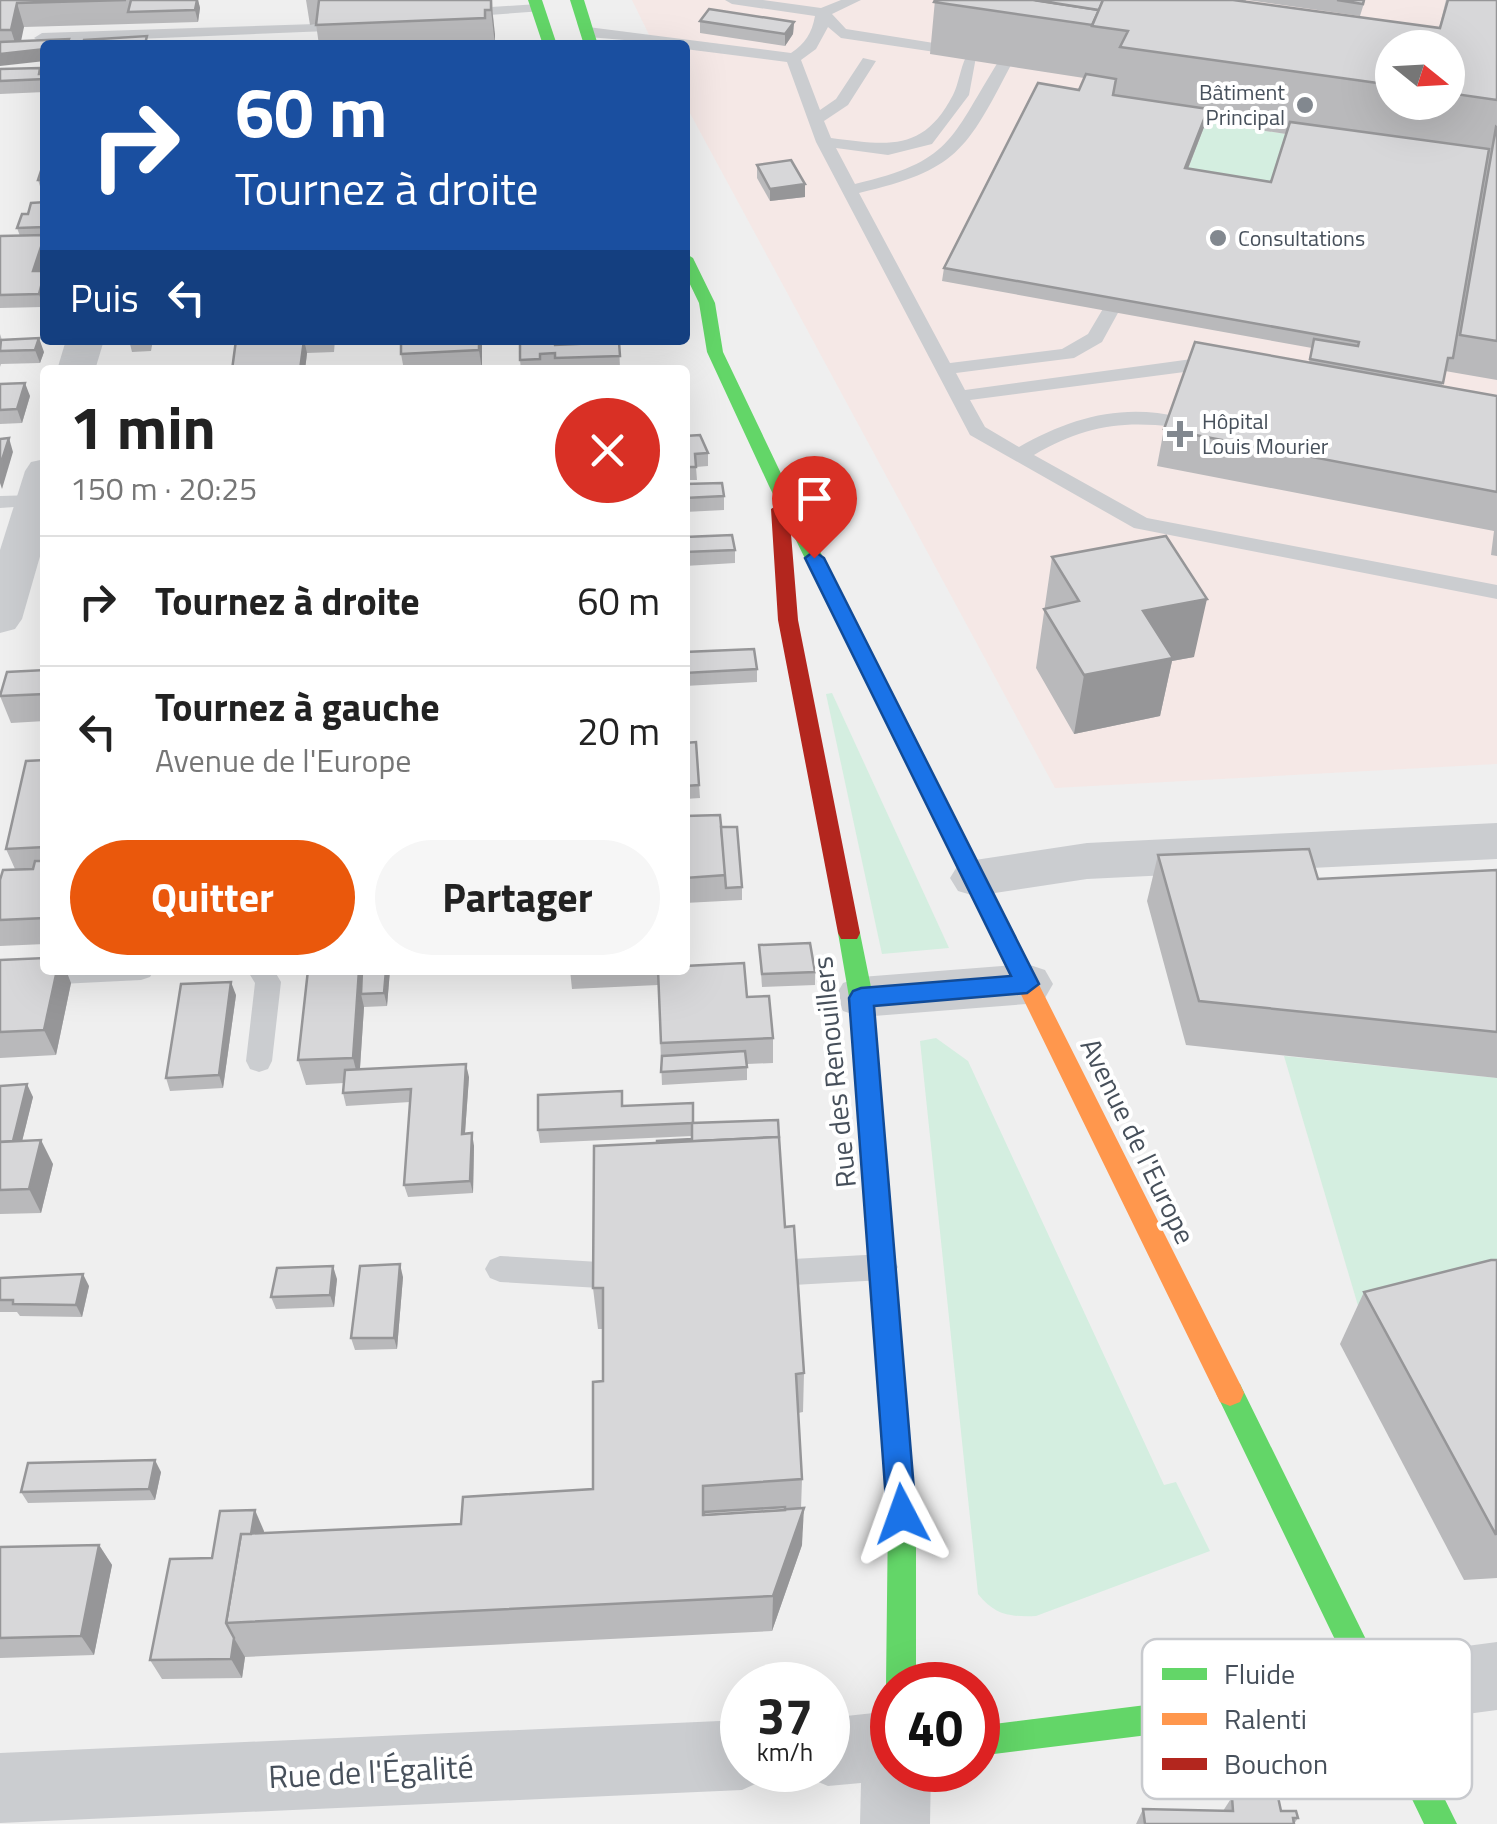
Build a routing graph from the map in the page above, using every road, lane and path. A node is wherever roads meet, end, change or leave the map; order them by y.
1 (577, 0) edge
2 (732, 0) edge
3 (854, 0) edge
4 (539, 10) edge
5 (824, 13) junction
6 (441, 15) edge
7 (364, 26) edge
8 (42, 38) edge
9 (590, 39) edge
10 (548, 40) edge
11 (935, 47) dead end
12 (690, 48) edge
13 (793, 58) junction
14 (972, 60) edge
15 (868, 61) dead end
16 (1002, 65) edge
17 (816, 120) junction
18 (824, 142) junction
19 (850, 190) junction
20 (690, 268) edge
21 (1110, 311) edge
22 (690, 326) edge
23 (714, 352) junction
24 (944, 369) junction
25 (1240, 373) edge
26 (959, 396) junction
27 (1173, 421) edge
28 (1017, 456) junction
29 (778, 486) junction
30 (27, 492) edge
31 (1497, 592) edge
32 (0, 619) edge
33 (1497, 840) edge
34 (975, 878) junction
35 (41, 975) edge
36 (263, 975) edge
37 (0, 977) edge
38 (1027, 984) junction
39 (861, 998) junction
40 (259, 1061) dead end
41 (882, 1267) junction
42 (500, 1269) dead end
43 (793, 1272) edge
44 (598, 1275) edge
45 (1350, 1639) edge
46 (901, 1662) edge
47 (1497, 1676) edge
48 (1472, 1679) edge
49 (1142, 1721) edge
50 (1000, 1738) edge
51 (720, 1756) edge
52 (0, 1788) edge
53 (895, 1792) edge
54 (1429, 1799) edge
55 (894, 1824) edge
56 (1441, 1824) edge

1 - 9 street
2 - 5 lane
3 - 5 lane
4 - 6 lane
4 - 9 street
4 - 10 street
5 - 11 lane
5 - 13 lane
7 - 8 lane
12 - 13 lane
13 - 17 lane
14 - 18 lane
15 - 17 lane
16 - 19 lane
17 - 18 lane
18 - 19 lane
19 - 24 lane
20 - 23 street, Rue des Renouillers
21 - 24 lane
22 - 23 street, Rue des Renouillers
23 - 29 street, Rue des Renouillers
24 - 26 lane
25 - 26 lane
26 - 28 lane
27 - 28 lane
28 - 31 lane
29 - 34 street, Avenue de l'Europe
29 - 39 street, Rue des Renouillers
30 - 32 street
33 - 34 street
34 - 38 street, Avenue de l'Europe
35 - 37 lane
36 - 40 lane
38 - 39 street
38 - 45 street, Avenue de l'Europe
39 - 41 street, Rue des Renouillers
41 - 43 lane
41 - 46 street, Rue des Renouillers
42 - 44 lane
47 - 48 street
49 - 50 street
51 - 52 street, Rue de l'Égalité
53 - 55 street
54 - 56 street, Avenue de l'Europe

